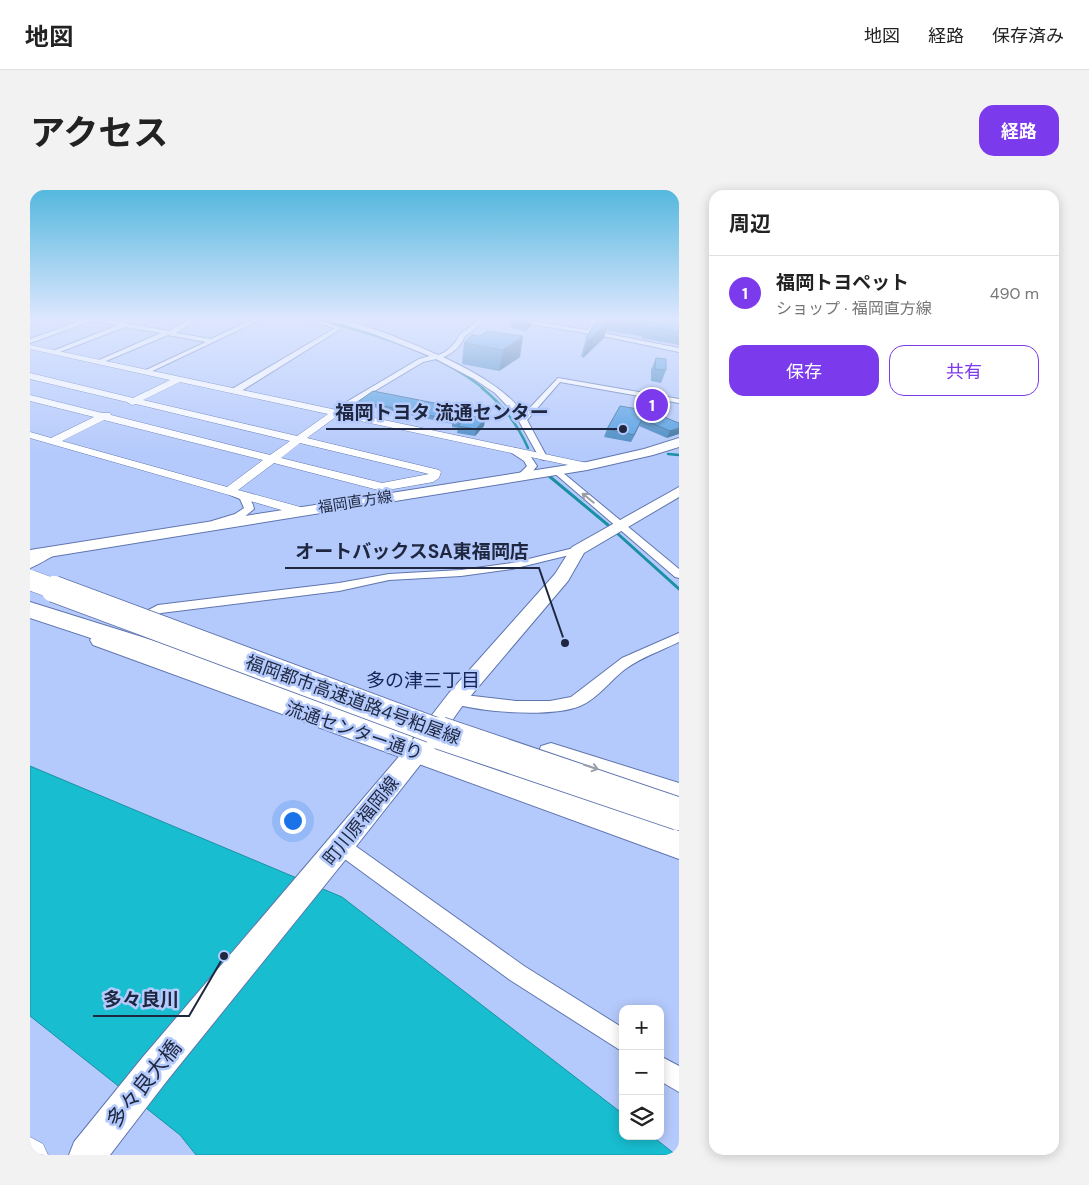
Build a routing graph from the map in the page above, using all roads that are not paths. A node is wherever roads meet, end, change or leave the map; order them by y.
1 (109, 364) edge
2 (163, 364) edge
3 (280, 364) edge
4 (415, 364) edge
5 (447, 364) edge
6 (146, 372) junction
7 (30, 376) edge
8 (178, 379) junction
9 (235, 391) junction
10 (30, 398) edge
11 (134, 401) junction
12 (679, 401) edge
13 (336, 412) junction
14 (102, 416) junction
15 (522, 421) junction
16 (30, 435) edge
17 (298, 439) junction
18 (53, 441) junction
19 (679, 442) edge
20 (515, 451) junction
21 (543, 457) junction
22 (271, 459) junction
23 (587, 466) junction
24 (556, 470) junction
25 (522, 476) junction
26 (229, 491) junction
27 (679, 491) edge
28 (298, 511) junction
29 (198, 528) junction
30 (616, 528) junction
31 (61, 550) junction
32 (578, 550) junction
33 (30, 554) edge
34 (30, 565) edge
35 (679, 575) edge
36 (30, 580) edge
37 (30, 599) edge
38 (30, 612) edge
39 (143, 633) junction
40 (679, 637) edge
41 (456, 699) junction
42 (440, 720) junction
43 (416, 753) junction
44 (679, 795) edge
45 (679, 814) edge
46 (679, 832) edge
47 (679, 845) edge
48 (341, 846) junction
49 (314, 878) joint
50 (619, 1038) edge
51 (664, 1070) edge
52 (679, 1080) edge
53 (89, 1153) edge

1 - 6 street
2 - 6 street
3 - 9 street
4 - 13 street
5 - 15 street
6 - 8 street
7 - 11 street
8 - 9 street
8 - 11 street
9 - 13 street
10 - 14 street
11 - 14 street
11 - 17 street
12 - 15 street
13 - 17 street
13 - 20 street
14 - 18 street
14 - 22 street
15 - 21 street
16 - 18 street
17 - 22 street
17 - 22 street
18 - 26 street
19 - 23 main road, 福岡直方線
20 - 21 street
20 - 25 street
21 - 23 street
22 - 26 street
23 - 24 main road, 福岡直方線
24 - 25 main road, 福岡直方線
30 -> 24 street
25 - 28 main road, 福岡直方線
26 - 28 street
26 - 29 street
27 - 30 main road, 町川原福岡線
28 - 29 main road, 福岡直方線
29 - 31 main road, 福岡直方線
30 - 32 main road, 町川原福岡線
30 - 35 street
31 - 33 main road, 福岡直方線
31 - 34 street
32 - 39 street
32 - 41 main road, 町川原福岡線
36 - 39 highway, 流通センター通り
36 - 45 highway, 福岡都市高速道路4号粕屋線, bridge
37 - 39 highway
38 - 39 highway, 福岡都市高速道路4号粕屋線
38 - 43 highway, 流通センター通り
39 - 42 highway, 流通センター通り
39 - 46 highway, 福岡都市高速道路4号粕屋線
40 - 41 street
41 - 42 main road, 町川原福岡線
42 - 43 main road, 町川原福岡線
42 -> 44 highway, 流通センター通り
43 - 47 highway, 流通センター通り
43 - 48 main road, 町川原福岡線
48 - 49 main road, 町川原福岡線
48 - 50 street
49 - 53 main road, 多々良大橋
51 - 52 street

